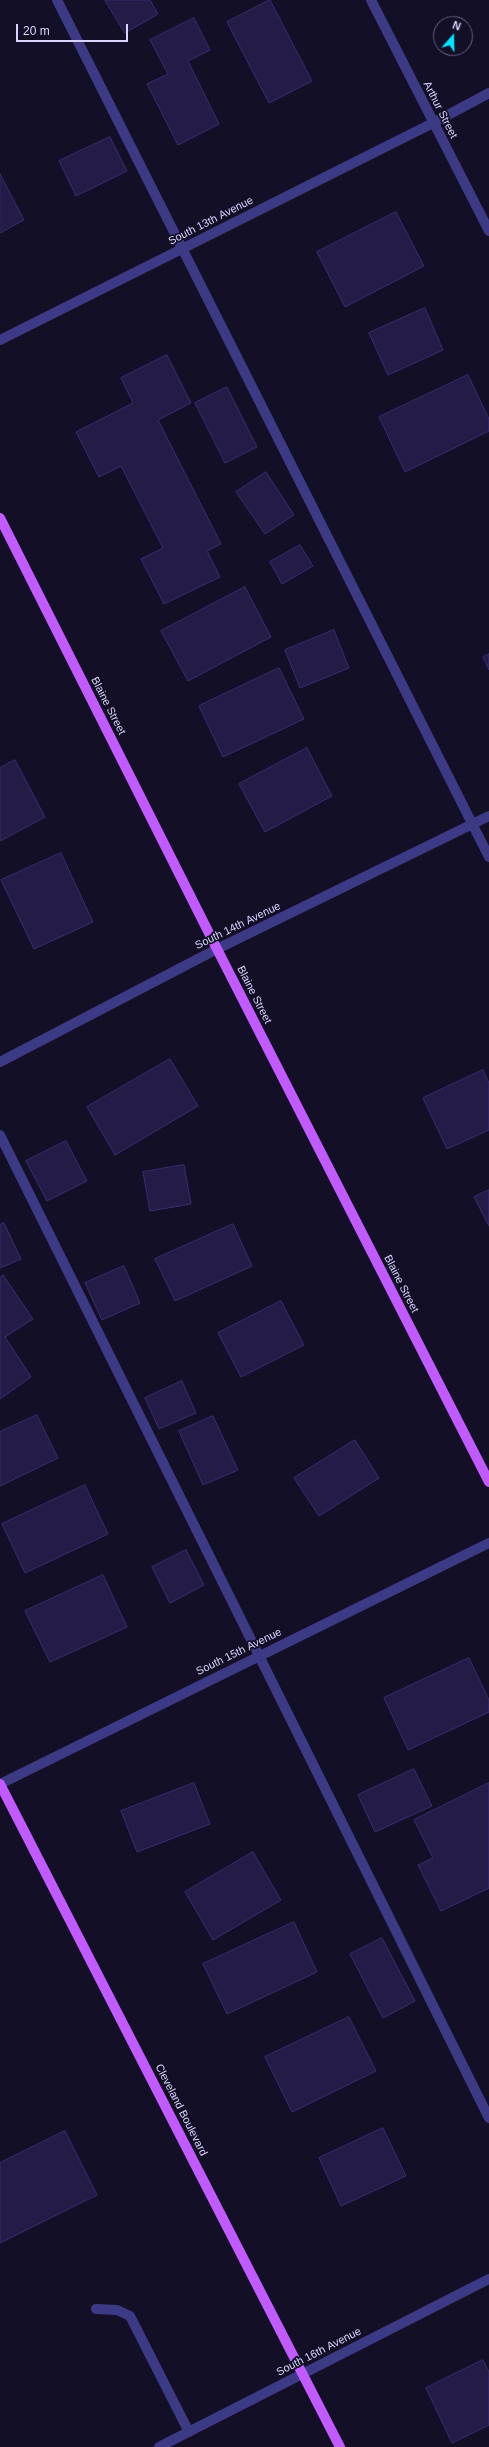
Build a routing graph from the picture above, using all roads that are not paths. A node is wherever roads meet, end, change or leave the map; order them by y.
1 (57, 0) edge
2 (370, 0) edge
3 (489, 93) edge
4 (433, 123) junction
5 (489, 231) edge
6 (181, 249) junction
7 (0, 340) edge
8 (0, 518) edge
9 (489, 816) edge
10 (472, 824) junction
11 (489, 857) edge
12 (217, 950) junction
13 (0, 1062) edge
14 (0, 1135) edge
15 (489, 1482) edge
16 (489, 1542) edge
17 (258, 1656) junction
18 (0, 1784) edge
19 (489, 2118) edge
20 (489, 2279) edge
21 (96, 2309) dead end
22 (303, 2373) junction
23 (189, 2432) junction
24 (159, 2447) edge
25 (340, 2447) edge

1 - 6 street
2 - 4 street, Arthur Street
3 - 4 street, South 13th Avenue
4 - 5 street, Arthur Street
4 - 6 street, South 13th Avenue
6 - 7 street, South 13th Avenue
6 - 10 street
8 - 12 main road, Blaine Street
9 - 10 street, South 14th Avenue
10 - 11 street
10 - 12 street, South 14th Avenue
12 - 13 street, South 14th Avenue
12 - 15 main road, Blaine Street
14 - 17 street
16 - 17 street, South 15th Avenue
17 - 18 street, South 15th Avenue
17 - 19 street
18 - 22 main road, Cleveland Boulevard
20 - 22 street, South 16th Avenue
21 - 23 street
22 - 23 street, South 16th Avenue
22 - 25 main road, Cleveland Boulevard
23 - 24 street, South 16th Avenue

